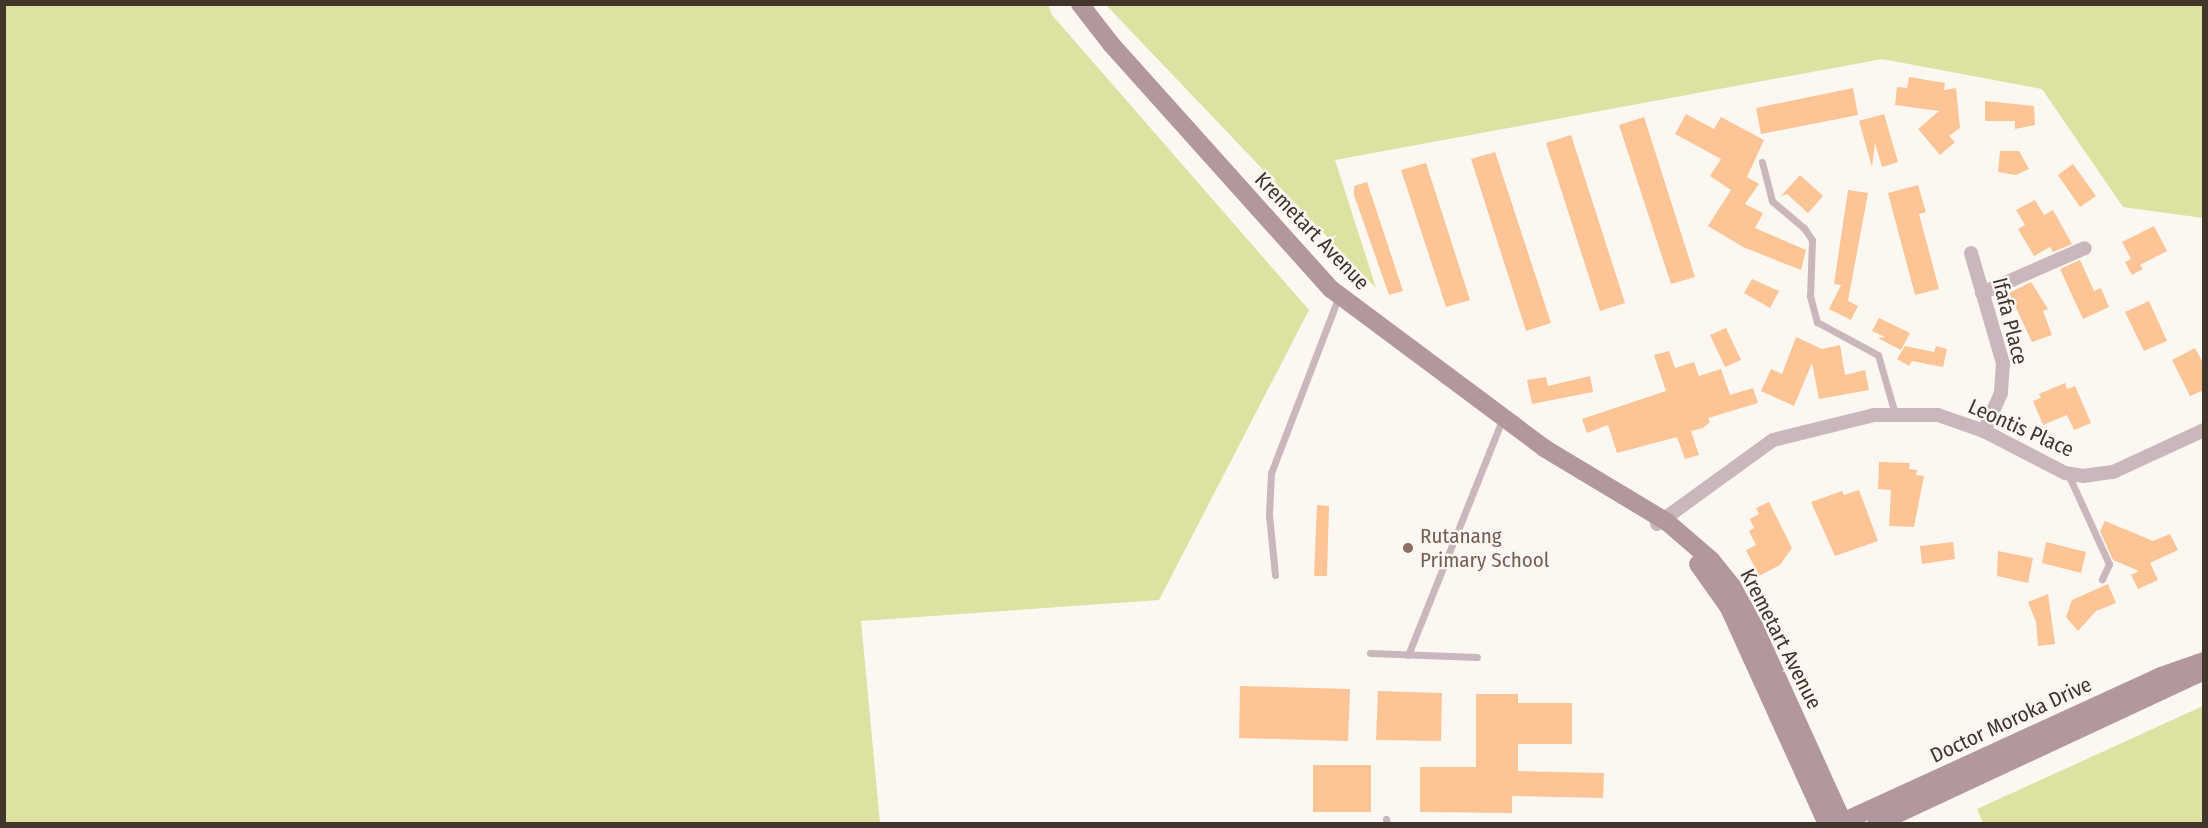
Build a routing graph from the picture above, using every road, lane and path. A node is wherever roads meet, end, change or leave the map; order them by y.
1 (1080, 4) edge
2 (1762, 162) dead end
3 (2085, 248) dead end
4 (1971, 253) dead end
5 (1982, 293) junction
6 (1339, 296) junction
7 (1895, 414) junction
8 (1503, 418) junction
9 (2204, 430) edge
10 (1984, 431) junction
11 (2068, 474) junction
12 (1658, 522) junction
13 (1275, 575) dead end
14 (2102, 579) dead end
15 (1370, 653) dead end
16 (1408, 655) junction
17 (1478, 657) dead end
18 (2204, 661) edge
19 (2204, 671) edge
20 (1838, 823) edge
21 (1876, 824) edge

1 - 6 street, Kremetart Avenue
2 - 7 lane
3 - 5 street
4 - 5 street, Ifafa Place
5 - 10 street, Ifafa Place
6 - 8 street, Kremetart Avenue
6 - 13 lane
7 - 10 street, Leontis Place
7 - 12 street, Leontis Place
8 - 12 street, Kremetart Avenue
8 - 16 lane
9 - 11 street, Leontis Place
10 - 11 street, Leontis Place
11 - 14 lane
12 - 20 street, Kremetart Avenue
15 - 16 lane
16 - 17 lane
18 - 20 street, Doctor Moroka Drive
19 - 21 street, Doctor Moroka Drive

